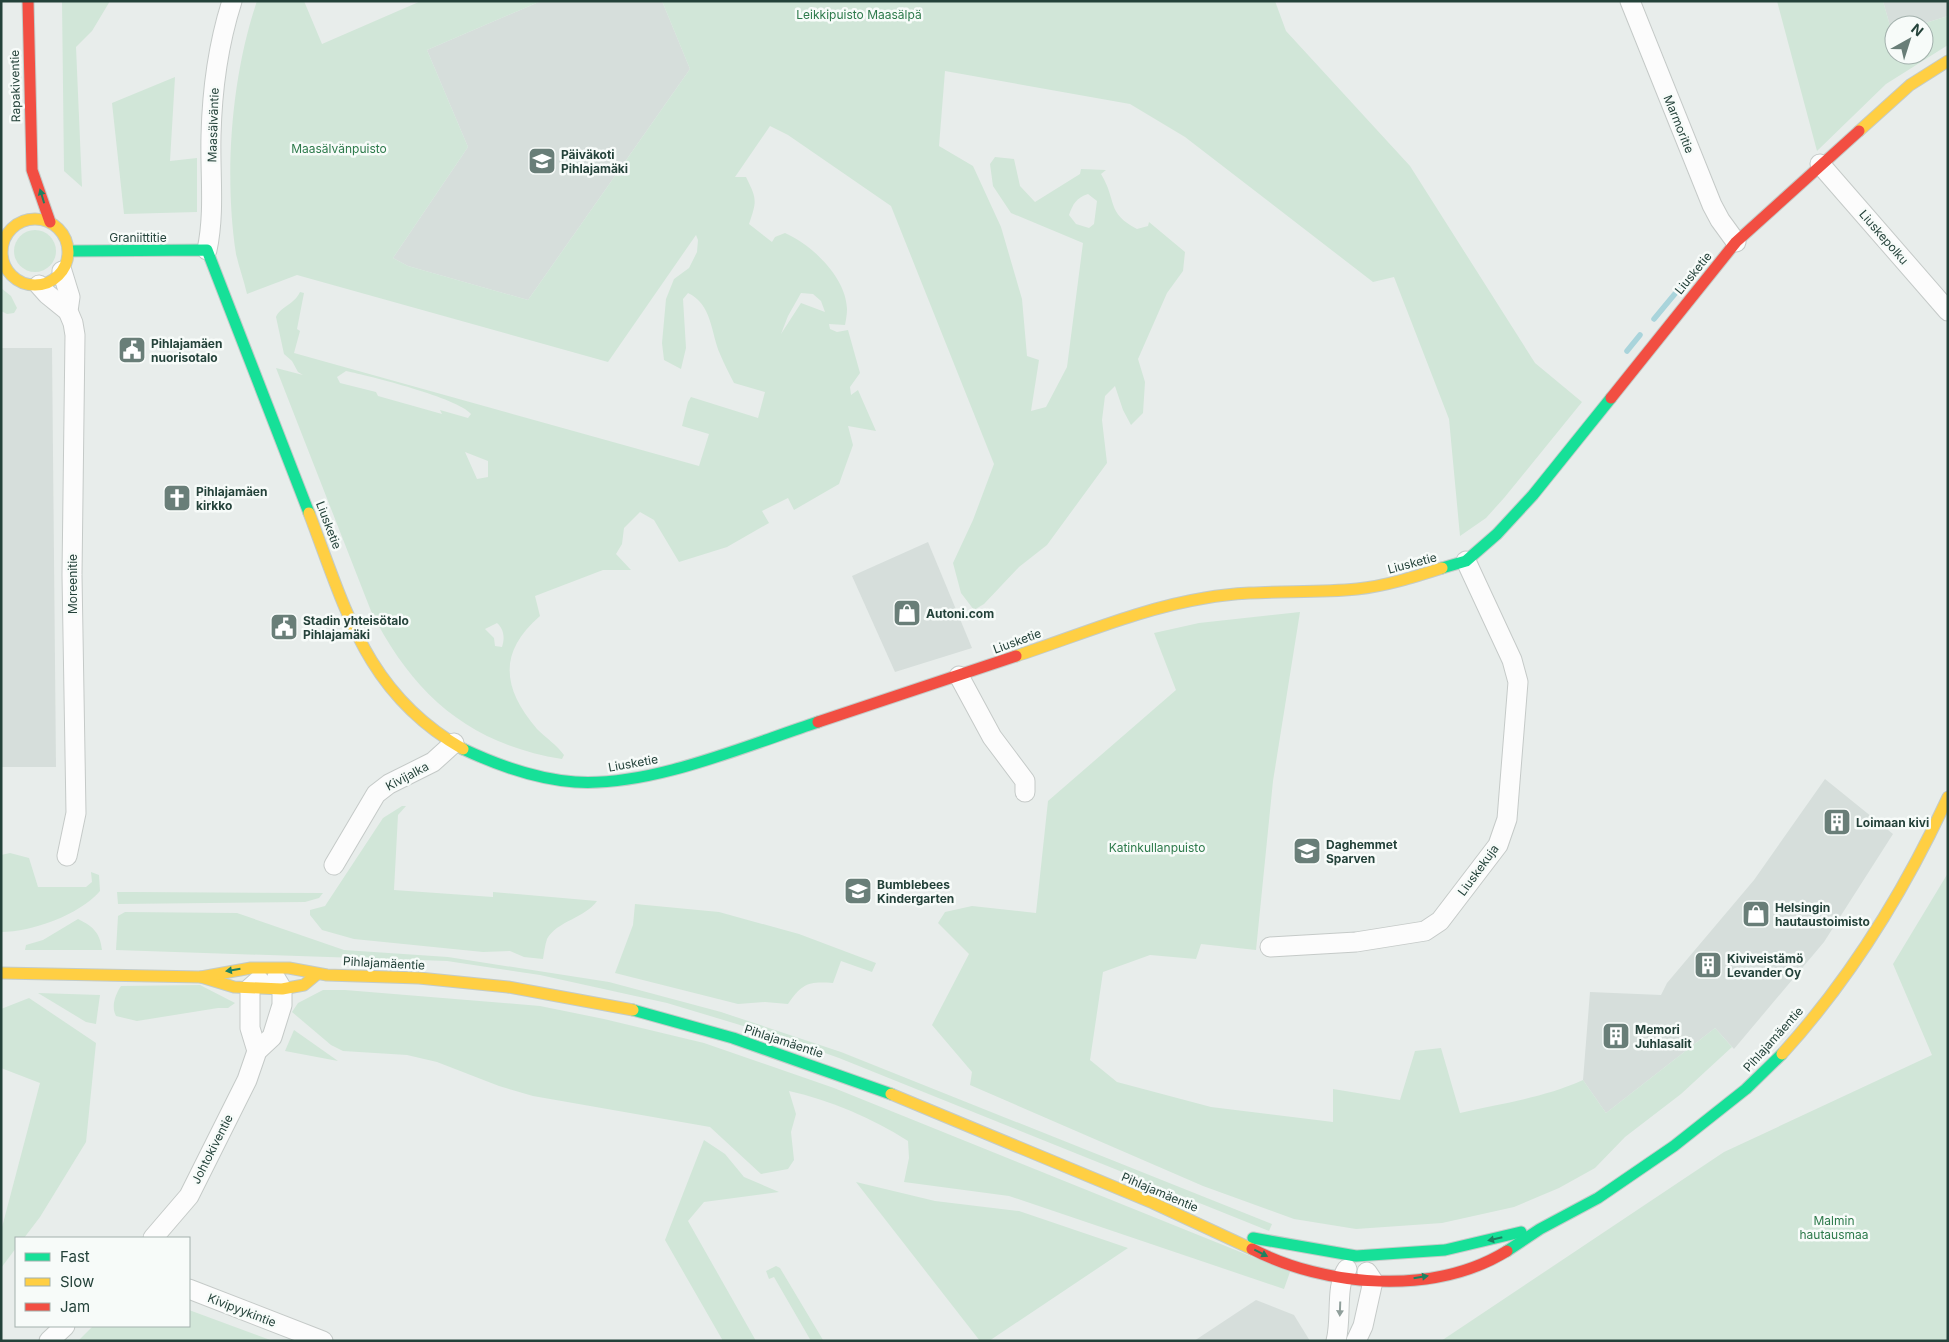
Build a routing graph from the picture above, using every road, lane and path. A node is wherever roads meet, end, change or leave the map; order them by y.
1 (28, 1) edge
2 (232, 1) edge
3 (1630, 1) edge
4 (1948, 61) edge
5 (1820, 164) junction
6 (32, 170) junction
7 (26, 183) dead end
8 (20, 209) dead end
9 (50, 222) junction
10 (15, 225) junction
11 (3, 239) edge
12 (1736, 242) junction
13 (207, 250) junction
14 (69, 251) junction
15 (4, 269) edge
16 (62, 271) junction
17 (39, 285) junction
18 (68, 311) junction
19 (1948, 311) edge
20 (1466, 561) junction
21 (959, 676) junction
22 (454, 743) junction
23 (1025, 792) dead end
24 (1948, 797) edge
25 (67, 856) dead end
26 (334, 864) dead end
27 (1270, 947) dead end
28 (269, 969) junction
29 (1, 973) edge
30 (316, 975) junction
31 (201, 977) junction
32 (250, 988) junction
33 (282, 989) junction
34 (257, 1051) junction
35 (1542, 1228) junction
36 (1217, 1231) junction
37 (154, 1237) edge
38 (1356, 1256) junction
39 (1340, 1278) junction
40 (1373, 1280) junction
41 (190, 1289) edge
42 (64, 1327) edge
43 (49, 1341) edge
44 (323, 1341) edge
45 (1336, 1341) edge
46 (1356, 1341) edge

1 - 6 main road, Rapakiventie
2 - 13 street, Maasälväntie
3 - 12 street, Marmoritie
4 - 5 main road, Liusketie
5 - 12 main road, Liusketie
5 - 19 street, Liuskepolku
6 - 7 main road, Rapakiventie
9 -> 6 main road, Rapakiventie
8 - 10 main road
9 - 10 main road
9 - 14 main road
10 - 11 main road
11 - 15 main road
12 - 20 main road, Liusketie
13 - 14 main road, Graniittitie
13 - 22 main road, Liusketie
14 - 16 main road
15 - 17 main road
16 - 17 main road
16 - 18 street, Moreenitie
17 - 18 street
18 - 25 street, Moreenitie
20 - 21 main road, Liusketie
20 - 27 street, Liuskekuja
21 - 22 main road, Liusketie
21 - 23 street
22 - 26 street, Kivijalka
24 - 35 main road, Pihlajamäentie
28 - 30 main road, Pihlajamäentie
28 -> 31 main road, Pihlajamäentie
28 - 32 street
28 - 33 street
29 - 31 main road, Pihlajamäentie
30 - 33 main road, Pihlajamäentie
30 - 36 main road, Pihlajamäentie
31 - 32 main road, Pihlajamäentie
32 - 33 main road, Pihlajamäentie
32 - 34 street
33 - 34 street, Johtokiventie
34 - 37 street, Johtokiventie
35 -> 38 main road, Pihlajamäentie
40 -> 35 main road, Pihlajamäentie
36 - 38 main road, Pihlajamäentie
36 -> 39 main road, Pihlajamäentie
38 - 39 street
38 - 40 street
39 - 40 main road, Pihlajamäentie
39 -> 45 street
40 - 46 street
41 - 44 street, Kivipyykintie
42 - 43 street

